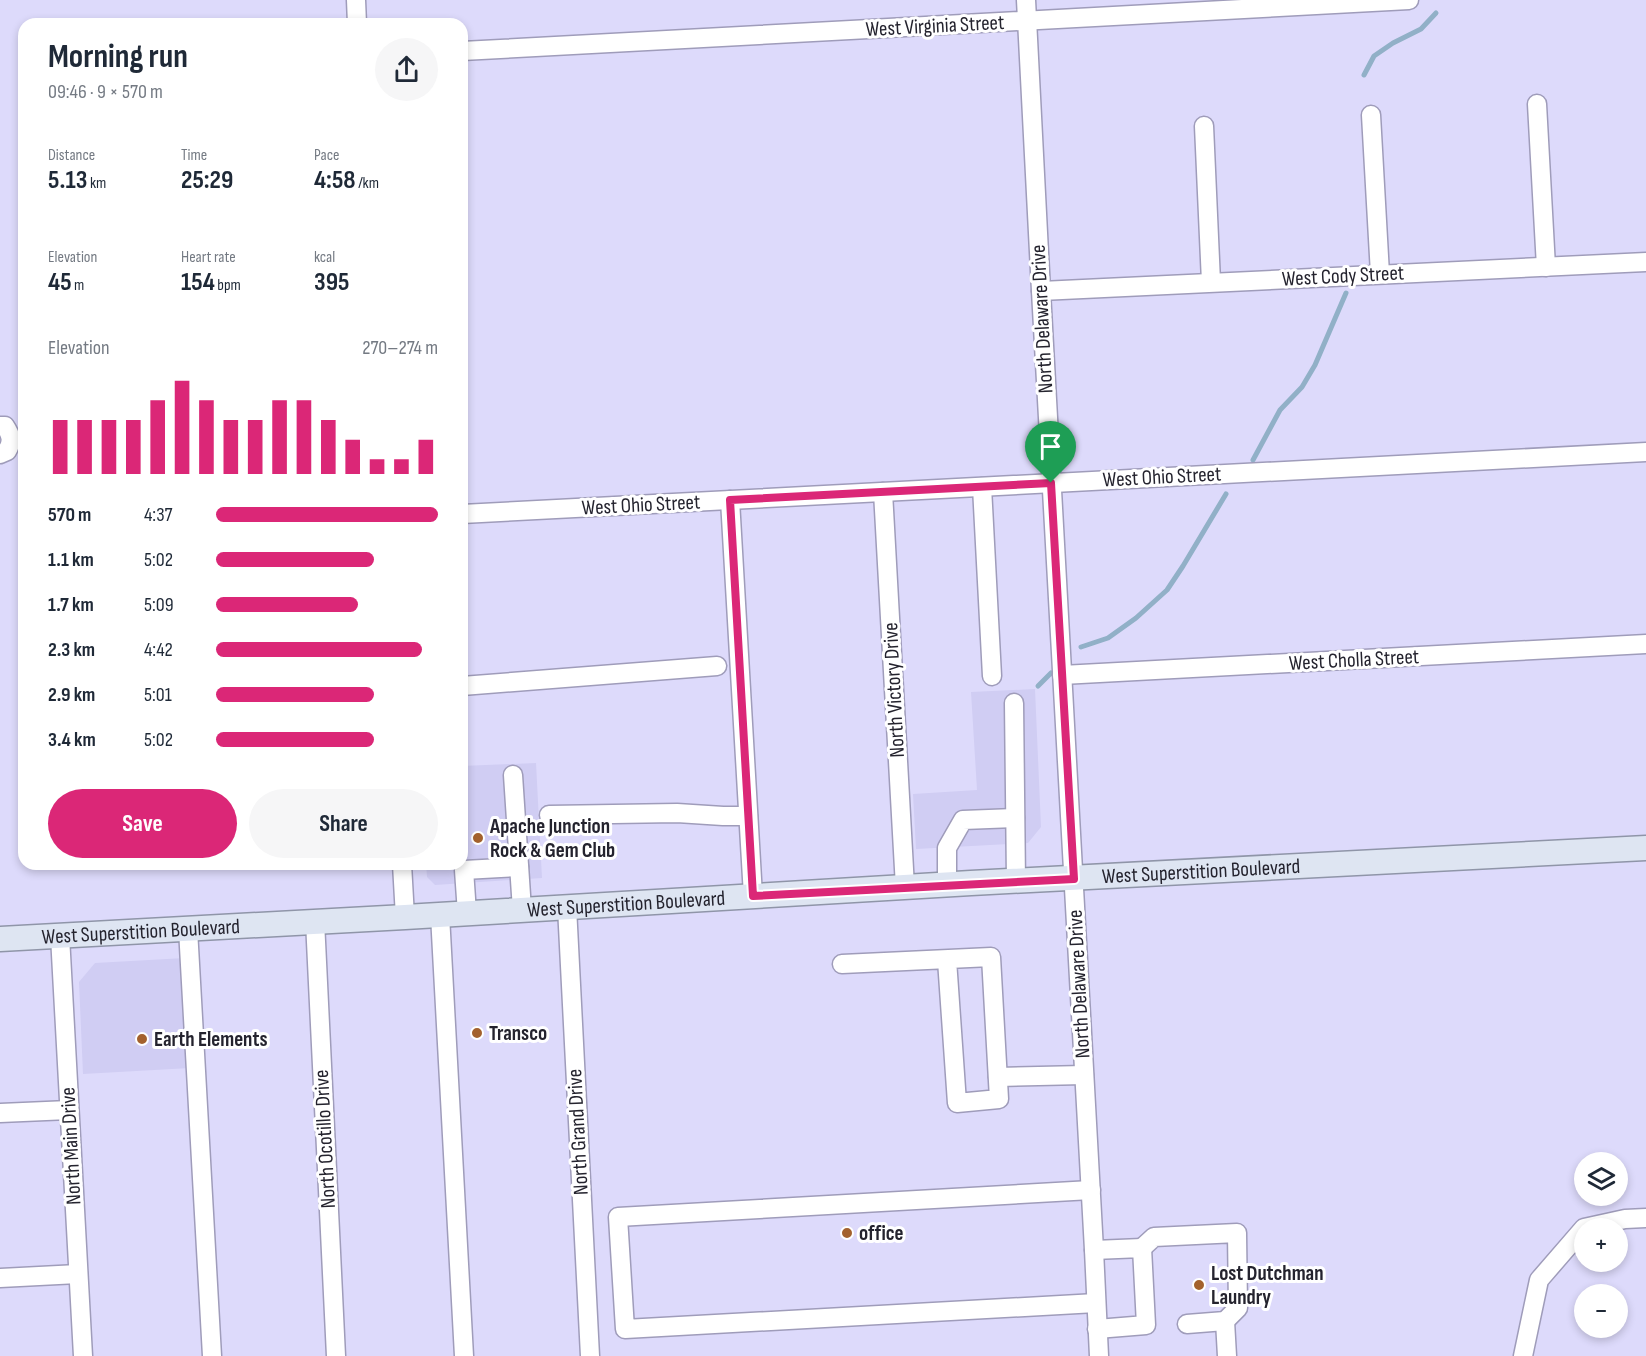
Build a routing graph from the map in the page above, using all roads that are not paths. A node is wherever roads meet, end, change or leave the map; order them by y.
1 (356, 0) edge
2 (1026, 0) edge
3 (1408, 0) edge
4 (357, 18) edge
5 (1027, 21) junction
6 (468, 51) edge
7 (1537, 104) dead end
8 (1371, 115) dead end
9 (1204, 126) dead end
10 (1646, 262) edge
11 (1546, 267) junction
12 (1380, 274) junction
13 (1212, 282) junction
14 (1041, 291) junction
15 (0, 426) edge
16 (1646, 452) edge
17 (0, 454) edge
18 (1051, 483) junction
19 (982, 487) junction
20 (883, 492) junction
21 (730, 500) junction
22 (468, 514) edge
23 (1646, 644) edge
24 (717, 666) dead end
25 (1062, 675) junction
26 (992, 676) dead end
27 (468, 686) edge
28 (1014, 703) dead end
29 (513, 775) dead end
30 (549, 815) dead end
31 (748, 816) junction
32 (1015, 818) junction
33 (1646, 848) edge
34 (519, 867) junction
35 (402, 870) edge
36 (464, 870) edge
37 (468, 870) edge
38 (1074, 879) junction
39 (1016, 882) junction
40 (947, 885) junction
41 (905, 887) junction
42 (753, 896) junction
43 (567, 907) junction
44 (522, 910) junction
45 (467, 913) junction
46 (440, 915) junction
47 (405, 917) junction
48 (315, 921) junction
49 (188, 929) junction
50 (60, 936) junction
51 (0, 939) edge
52 (948, 960) junction
53 (842, 964) dead end
54 (1084, 1075) junction
55 (998, 1077) junction
56 (69, 1110) junction
57 (0, 1113) edge
58 (1090, 1190) junction
59 (1646, 1218) edge
60 (1142, 1248) junction
61 (1094, 1250) junction
62 (78, 1274) junction
63 (0, 1278) edge
64 (1096, 1303) junction
65 (1225, 1321) junction
66 (1186, 1324) dead end
67 (1097, 1329) junction
68 (83, 1356) edge
69 (212, 1356) edge
70 (336, 1356) edge
71 (464, 1356) edge
72 (590, 1356) edge
73 (1099, 1356) edge
74 (1227, 1356) edge
75 (1523, 1356) edge

1 - 4 street
2 - 5 street, North Delaware Drive
3 - 5 street, West Virginia Street
5 - 6 street, West Virginia Street
5 - 14 street, North Delaware Drive
7 - 11 street
8 - 12 street
9 - 13 street
10 - 11 street, West Cody Street
11 - 12 street, West Cody Street
12 - 13 street, West Cody Street
13 - 14 street, West Cody Street
14 - 18 street, North Delaware Drive
15 - 17 street
16 - 18 street, West Ohio Street
18 - 19 street, West Ohio Street
18 - 25 street, North Delaware Drive
19 - 20 street, West Ohio Street
19 - 26 street
20 - 21 street, West Ohio Street
20 - 41 street, North Victory Drive
21 - 22 street, West Ohio Street
21 - 31 street
23 - 25 street, West Cholla Street
24 - 27 street
25 - 38 street, North Delaware Drive
28 - 32 street
29 - 34 street
30 - 31 street
31 - 42 street
32 - 39 street
32 - 40 street
33 - 38 main road, West Superstition Boulevard
34 - 37 street
34 - 44 street
35 - 47 street
36 - 45 street
38 - 39 main road, West Superstition Boulevard
38 - 54 street, North Delaware Drive
39 - 40 main road, West Superstition Boulevard
40 - 41 main road, West Superstition Boulevard
41 - 42 main road, West Superstition Boulevard
42 - 43 main road, West Superstition Boulevard
43 - 44 main road, West Superstition Boulevard
43 - 72 street, North Grand Drive
44 - 45 main road, West Superstition Boulevard
45 - 46 main road, West Superstition Boulevard
46 - 47 main road, West Superstition Boulevard
46 - 71 street
47 - 48 main road, West Superstition Boulevard
48 - 49 main road, West Superstition Boulevard
48 - 70 street, North Ocotillo Drive
49 - 50 main road, West Superstition Boulevard
49 - 69 street
50 - 51 main road, West Superstition Boulevard
50 - 56 street, North Main Drive
52 - 53 street
52 - 55 street
52 - 55 street
54 - 55 street
54 - 58 street, North Delaware Drive
56 - 57 street
56 - 62 street, North Main Drive
58 - 61 street, North Delaware Drive
58 - 64 street
59 - 75 street
60 - 61 street
60 - 65 street
60 - 67 street
61 - 64 street, North Delaware Drive
62 - 63 street
62 - 68 street, North Main Drive
64 - 67 street, North Delaware Drive
65 - 66 street
65 - 74 street
67 - 73 street, North Delaware Drive

